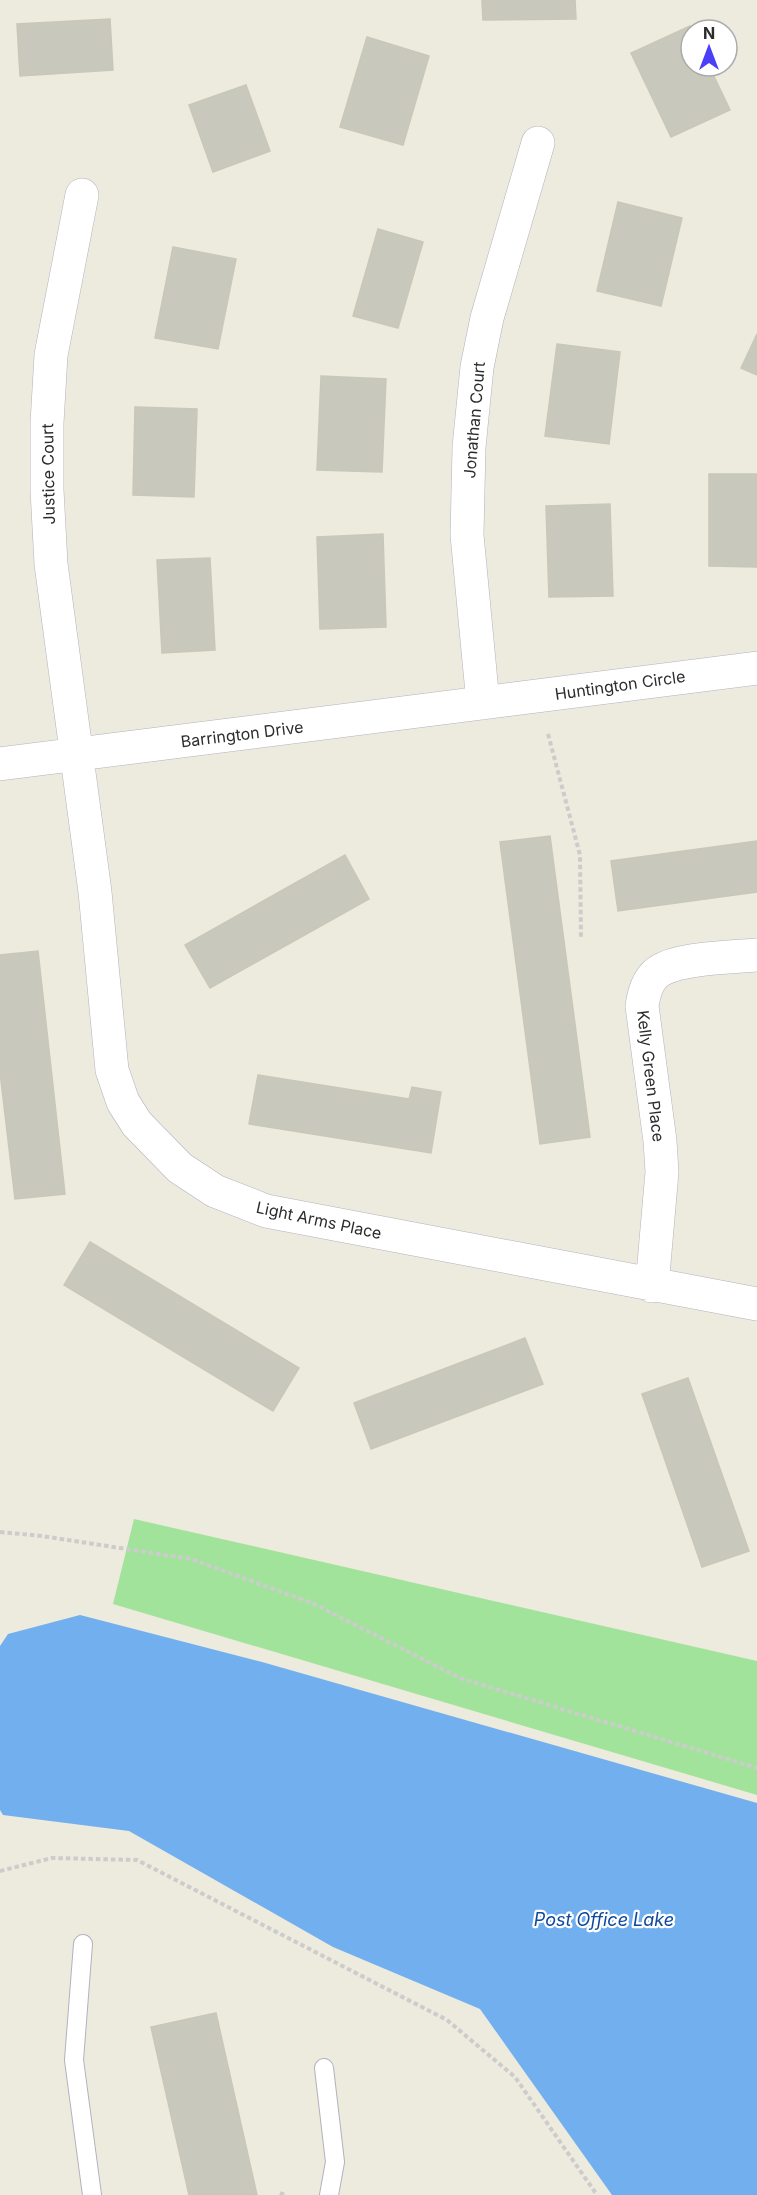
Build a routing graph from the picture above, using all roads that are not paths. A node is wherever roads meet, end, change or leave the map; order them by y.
1 (538, 143) dead end
2 (82, 195) dead end
3 (757, 668) edge
4 (483, 703) junction
5 (76, 754) junction
6 (0, 764) edge
7 (757, 955) edge
8 (652, 1286) junction
9 (757, 1304) edge
10 (83, 1944) dead end
11 (324, 2068) dead end
12 (92, 2195) edge
13 (330, 2195) edge

1 - 4 street, Jonathan Court
2 - 5 street, Justice Court
3 - 4 street, Huntington Circle
4 - 5 street, Barrington Drive
5 - 6 street, Barrington Drive
5 - 8 street, Light Arms Place
7 - 8 street, Kelly Green Place
8 - 9 street, Light Arms Place
10 - 12 lane
11 - 13 lane

